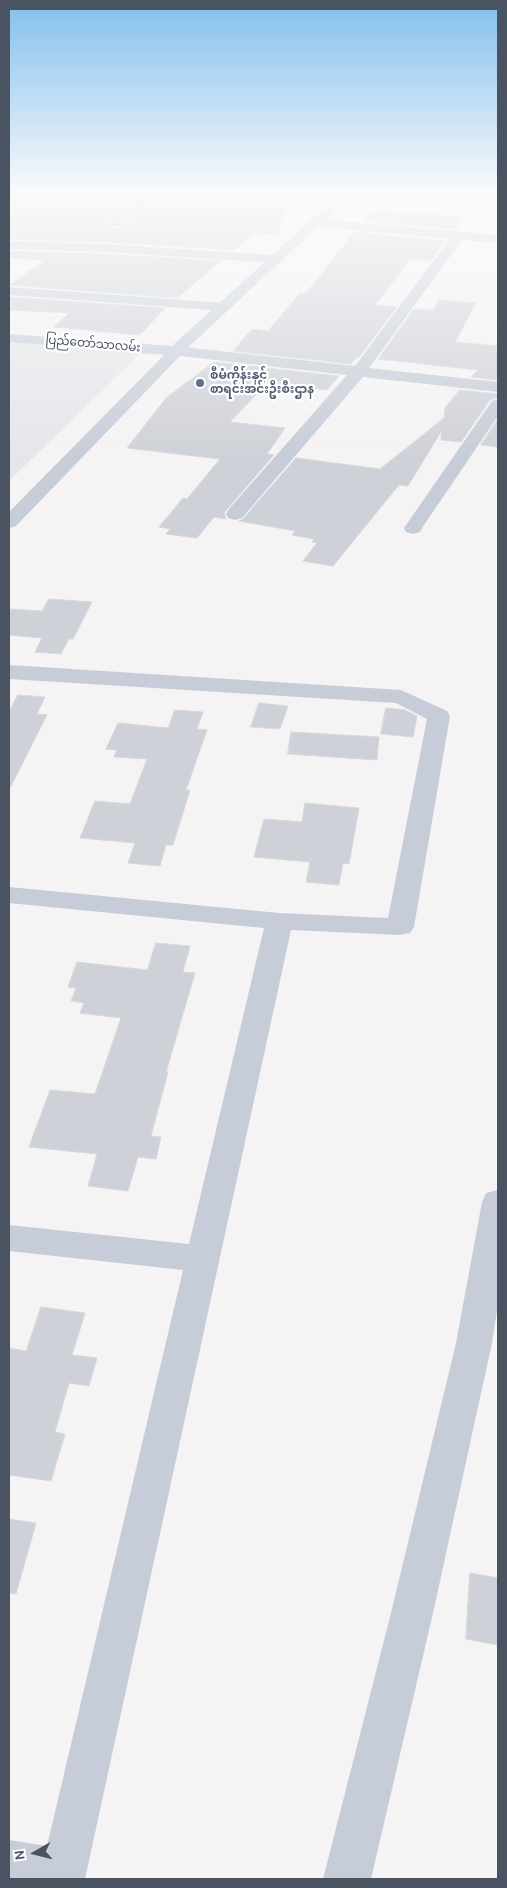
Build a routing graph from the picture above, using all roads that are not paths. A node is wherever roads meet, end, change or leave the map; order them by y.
1 (250, 282) edge
2 (424, 282) edge
3 (9, 291) edge
4 (224, 307) junction
5 (9, 338) edge
6 (176, 351) junction
7 (360, 370) junction
8 (498, 387) edge
9 (498, 404) edge
10 (234, 514) dead end
11 (9, 522) edge
12 (413, 528) dead end
13 (9, 672) edge
14 (9, 895) edge
15 (279, 921) junction
16 (498, 1202) edge
17 (9, 1238) edge
18 (203, 1258) junction
19 (9, 1863) edge
20 (347, 1879) edge

1 - 4 street
2 - 7 street
3 - 4 street
4 - 6 street
5 - 6 street, ပြည်တော်သာလမ်း
6 - 7 street
6 - 11 street
7 - 8 street
7 - 10 street
9 - 12 street
13 - 15 street
14 - 15 street
15 - 18 street
16 - 20 street
17 - 18 street
18 - 19 street

